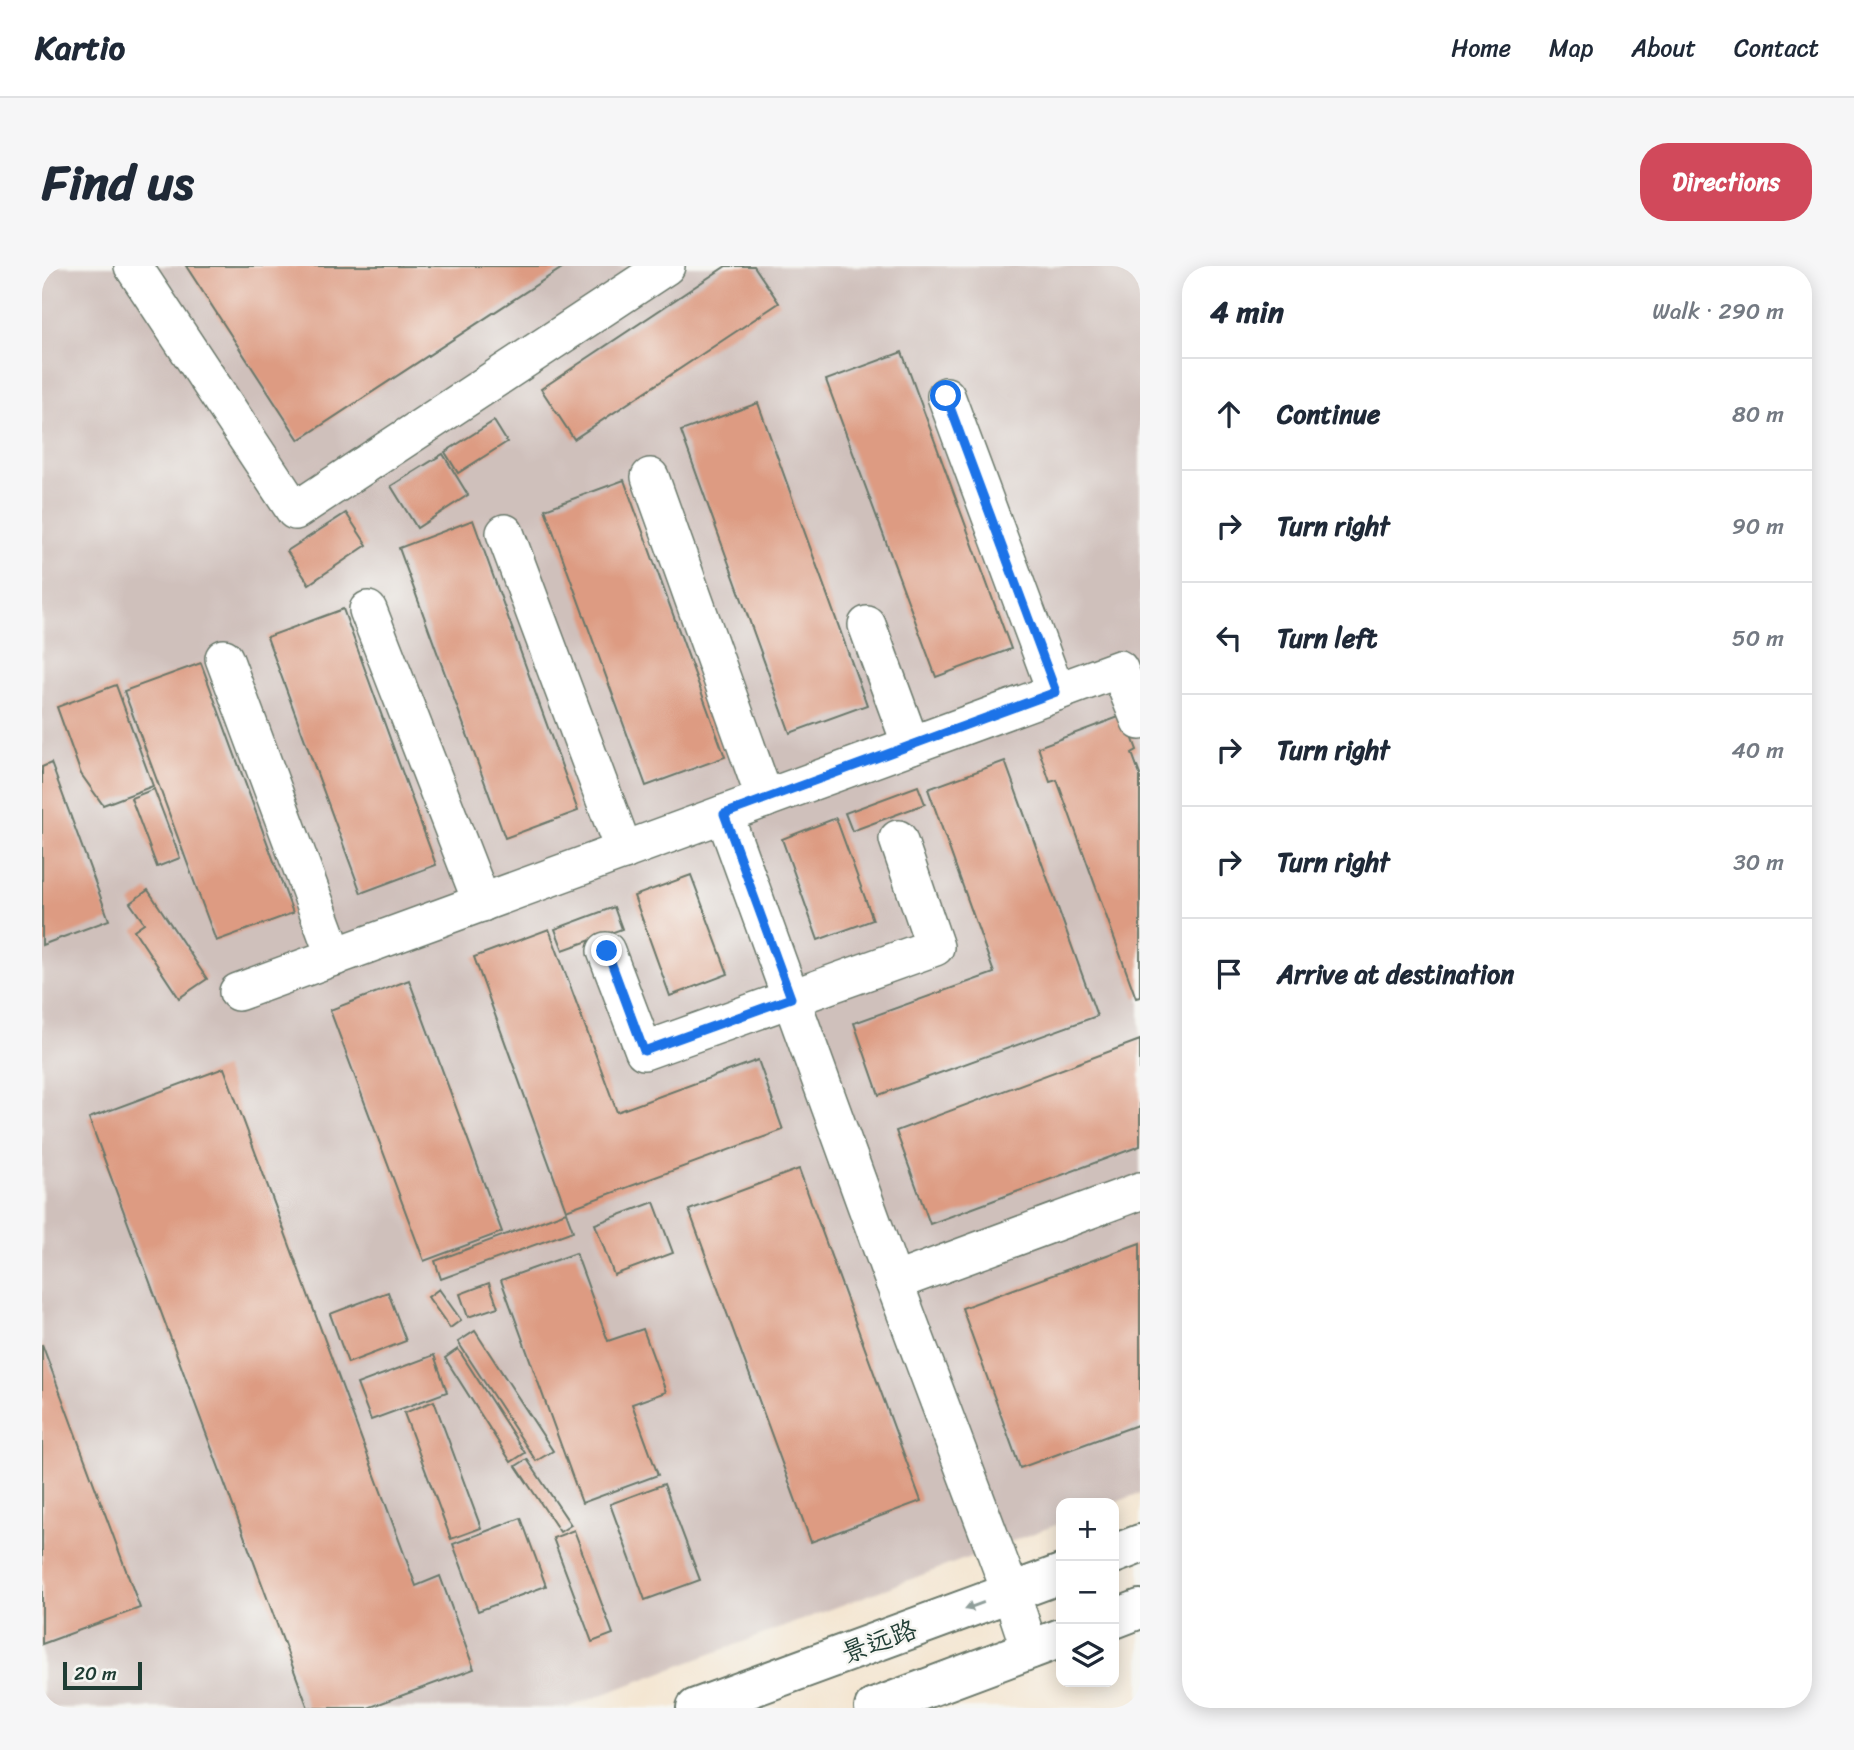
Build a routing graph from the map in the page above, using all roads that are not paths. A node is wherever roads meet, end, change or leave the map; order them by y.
1 (133, 266) edge
2 (666, 266) edge
3 (946, 396) dead end
4 (650, 477) dead end
5 (505, 533) dead end
6 (368, 610) dead end
7 (867, 625) dead end
8 (224, 658) dead end
9 (1056, 692) junction
10 (1140, 720) edge
11 (911, 745) junction
12 (765, 799) junction
13 (724, 814) junction
14 (898, 839) dead end
15 (624, 851) junction
16 (482, 903) junction
17 (607, 951) dead end
18 (335, 957) junction
19 (238, 992) dead end
20 (791, 998) junction
21 (1140, 1191) edge
22 (894, 1282) junction
23 (1140, 1544) edge
24 (1119, 1552) edge
25 (1056, 1576) edge
26 (1011, 1593) junction
27 (1046, 1644) edge
28 (696, 1708) edge
29 (874, 1708) edge

1 - 2 street
3 - 9 street
4 - 12 street
5 - 15 street
6 - 16 street
7 - 11 street
8 - 18 street
9 - 10 street
9 - 11 street
11 - 12 street
12 - 13 street
13 - 15 street
13 - 20 street
14 - 20 street
15 - 16 street
16 - 18 street
17 - 20 street
18 - 19 street
20 - 22 street
21 - 22 street
22 - 26 street
23 - 24 main road
25 - 26 main road, 景远路
26 - 27 street
26 -> 28 main road, 景远路
27 - 29 main road

